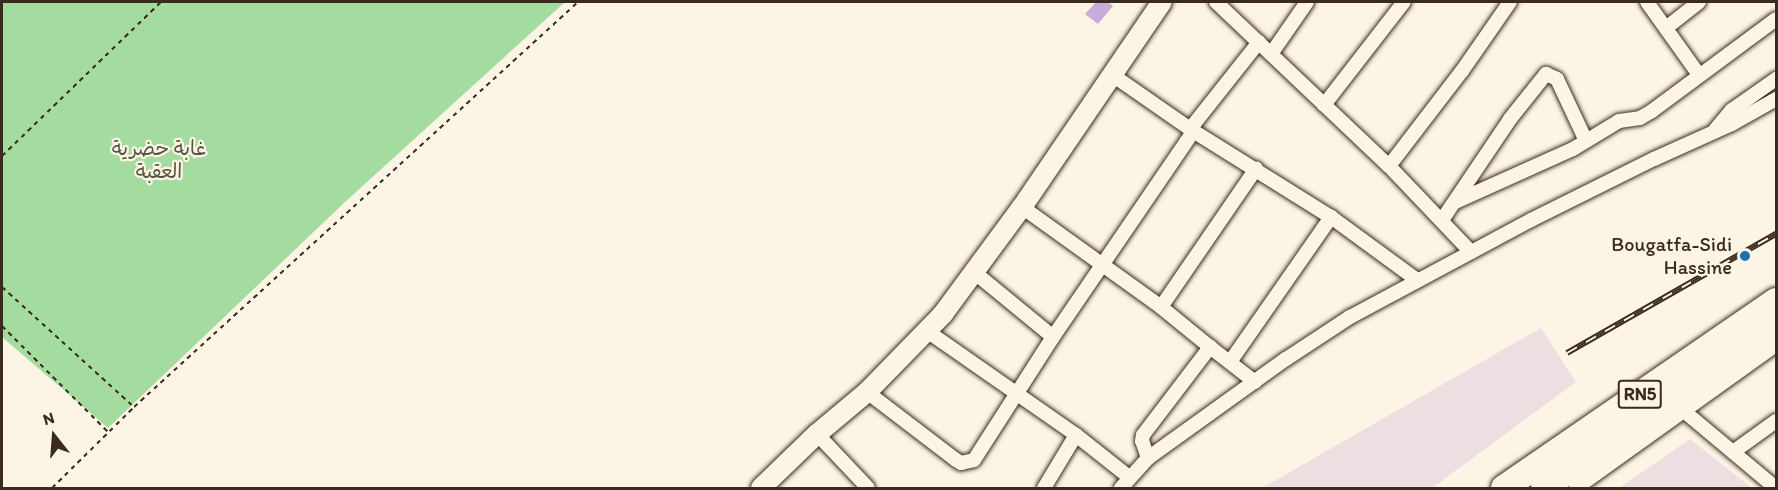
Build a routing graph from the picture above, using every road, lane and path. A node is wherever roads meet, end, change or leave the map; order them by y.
1 (161, 2) edge
2 (578, 2) edge
3 (1162, 2) edge
4 (1216, 2) edge
5 (1307, 2) edge
6 (1404, 2) edge
7 (1510, 2) edge
8 (1647, 2) edge
9 (1699, 2) edge
10 (1776, 20) edge
11 (1666, 28) junction
12 (1258, 42) junction
13 (1271, 54) junction
14 (1111, 74) junction
15 (1699, 75) junction
16 (1776, 79) edge
17 (1776, 99) edge
18 (1324, 105) junction
19 (1192, 130) junction
20 (1715, 130) junction
21 (1586, 141) junction
22 (2, 156) edge
23 (1389, 166) junction
24 (1256, 170) junction
25 (1455, 202) junction
26 (1022, 207) junction
27 (1331, 217) junction
28 (1442, 220) junction
29 (1471, 252) junction
30 (1102, 265) junction
31 (974, 272) junction
32 (1417, 280) junction
33 (2, 287) edge
34 (1776, 301) edge
35 (1161, 307) junction
36 (1776, 324) edge
37 (2, 326) edge
38 (927, 332) junction
39 (1053, 337) junction
40 (1776, 345) edge
41 (1210, 347) junction
42 (1230, 362) junction
43 (1255, 382) junction
44 (867, 392) junction
45 (1015, 393) junction
46 (134, 407) junction
47 (1685, 412) junction
48 (1776, 421) edge
49 (109, 433) junction
50 (817, 434) junction
51 (1076, 435) junction
52 (1733, 452) junction
53 (1148, 458) junction
54 (1125, 483) edge
55 (1776, 488) edge
56 (52, 489) edge
57 (761, 489) edge
58 (868, 489) edge
59 (1044, 489) edge
60 (1504, 489) edge
61 (1544, 489) edge
62 (1576, 489) edge

1 - 22 path
2 - 46 path
3 - 14 street
4 - 12 street
5 - 13 street
6 - 18 street
7 - 23 street
8 - 11 street
9 - 11 street
10 - 15 street
11 - 15 street
12 - 13 street
12 - 19 street
13 - 18 street
14 - 19 street
14 - 26 street
15 - 21 street
16 - 20 street
17 - 20 street
18 - 23 street
19 - 24 street
19 - 30 street
20 - 29 street
21 - 25 street
21 - 25 street
23 - 28 street
24 - 27 street
24 - 35 street
25 - 28 street
26 - 30 street
26 - 31 street
27 - 32 street
27 - 42 street
28 - 29 street
29 - 32 street
30 - 35 street
30 - 39 street
31 - 38 street
31 - 39 street
32 - 43 street
33 - 46 path
34 - 60 highway, RN5
35 - 41 street
36 - 61 highway, RN5
37 - 49 path
38 - 44 street
38 - 45 street
39 - 45 street
40 - 47 street
41 - 42 street
41 - 53 street
42 - 43 street
43 - 53 street
44 - 45 street
44 - 50 street
45 - 51 street
46 - 49 path
47 - 52 street
47 - 62 street
48 - 52 street
49 - 56 path
50 - 57 street
50 - 58 street
51 - 54 street
51 - 59 street
52 - 55 street
53 - 54 street

